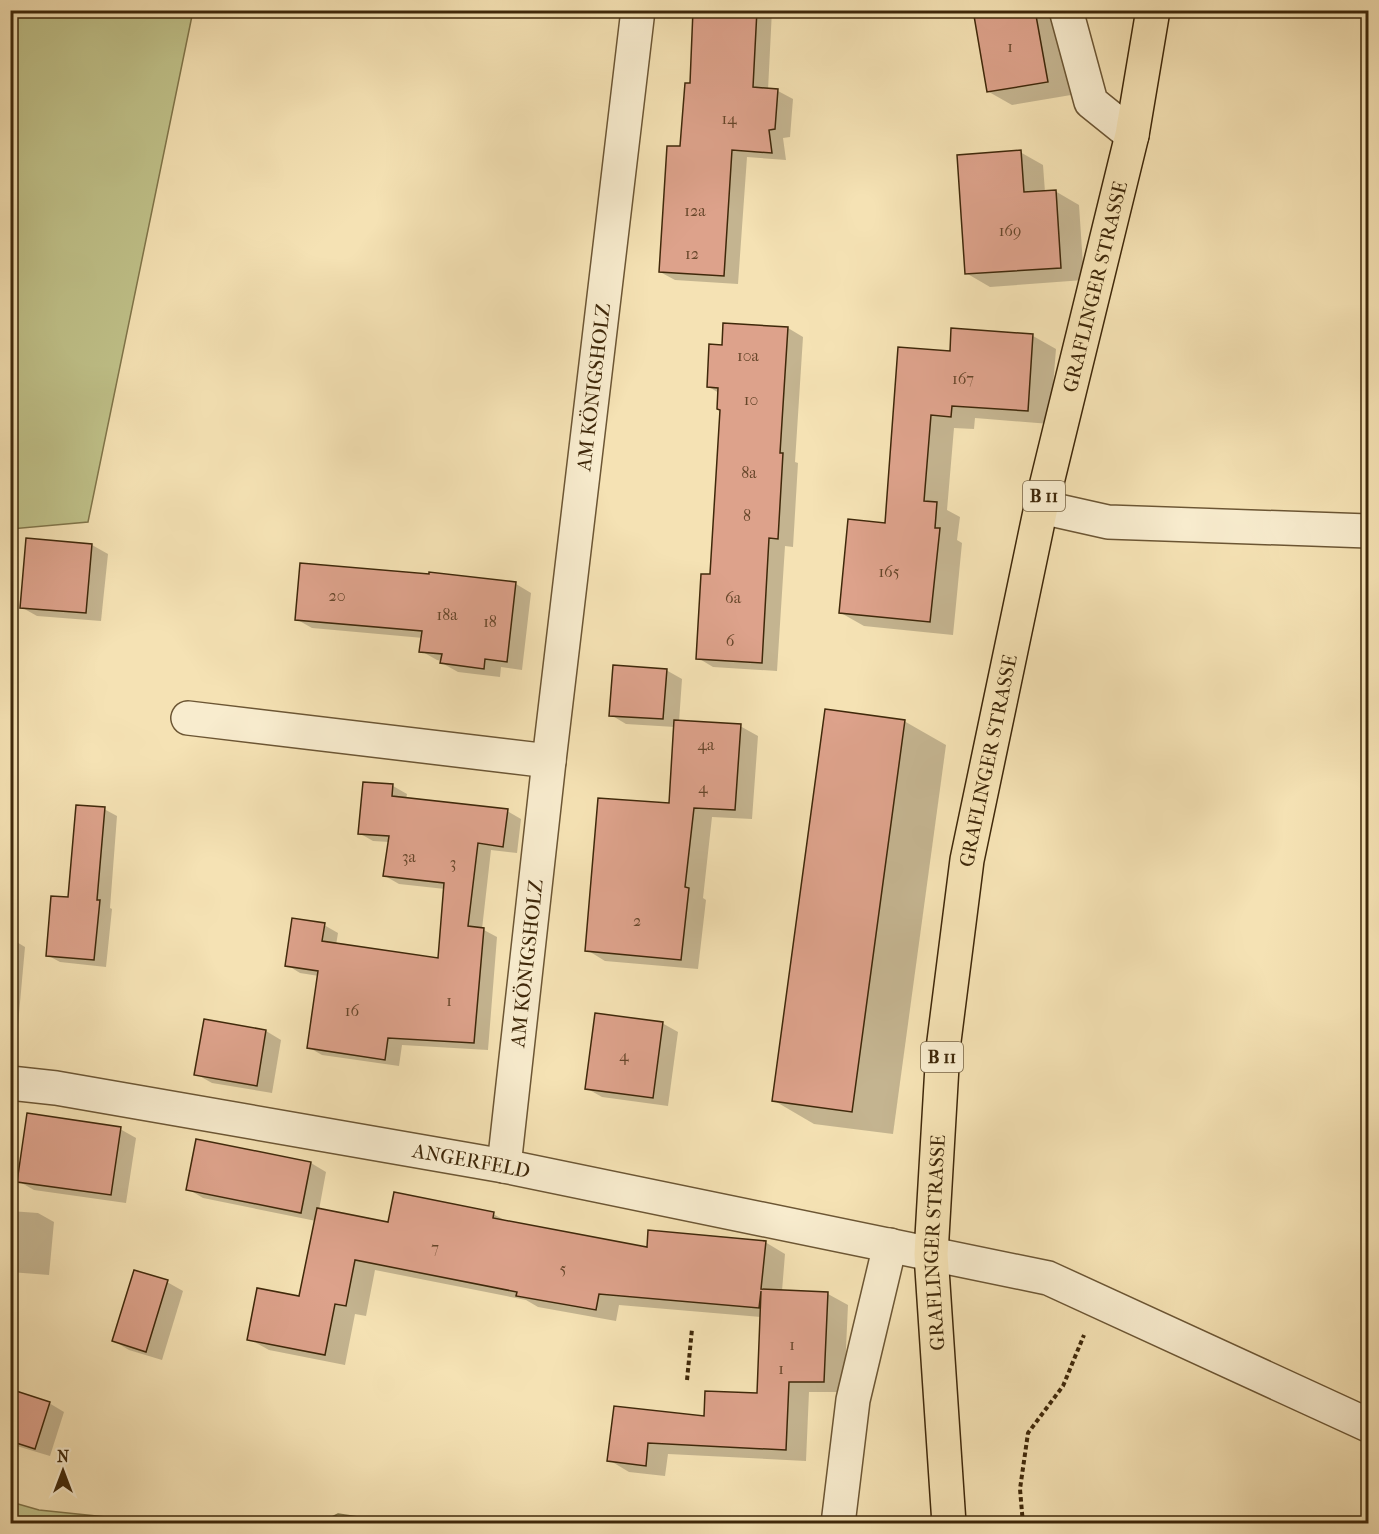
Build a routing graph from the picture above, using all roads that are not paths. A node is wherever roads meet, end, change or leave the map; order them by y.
1 (638, 10) edge
2 (1066, 10) edge
3 (1153, 10) edge
4 (1132, 135) junction
5 (1041, 507) junction
6 (1368, 531) edge
7 (188, 718) dead end
8 (549, 761) junction
9 (10, 1083) edge
10 (504, 1166) junction
11 (890, 1245) junction
12 (931, 1254) junction
13 (1368, 1425) edge
14 (838, 1524) edge
15 (949, 1524) edge

1 - 8 street, AM KÖNIGSHOLZ
2 - 4 street
3 - 4 main road, GRAFLINGER STRASSE / B 11
4 - 5 main road, GRAFLINGER STRASSE / B 11
5 - 6 street
5 - 12 main road, GRAFLINGER STRASSE / B 11
7 - 8 street
8 - 10 street, AM KÖNIGSHOLZ
9 - 10 street, ANGERFELD
10 - 11 street, ANGERFELD
11 - 12 street, ANGERFELD
11 - 14 street
12 - 13 street, ANGERFELD
12 - 15 main road, GRAFLINGER STRASSE / B 11

